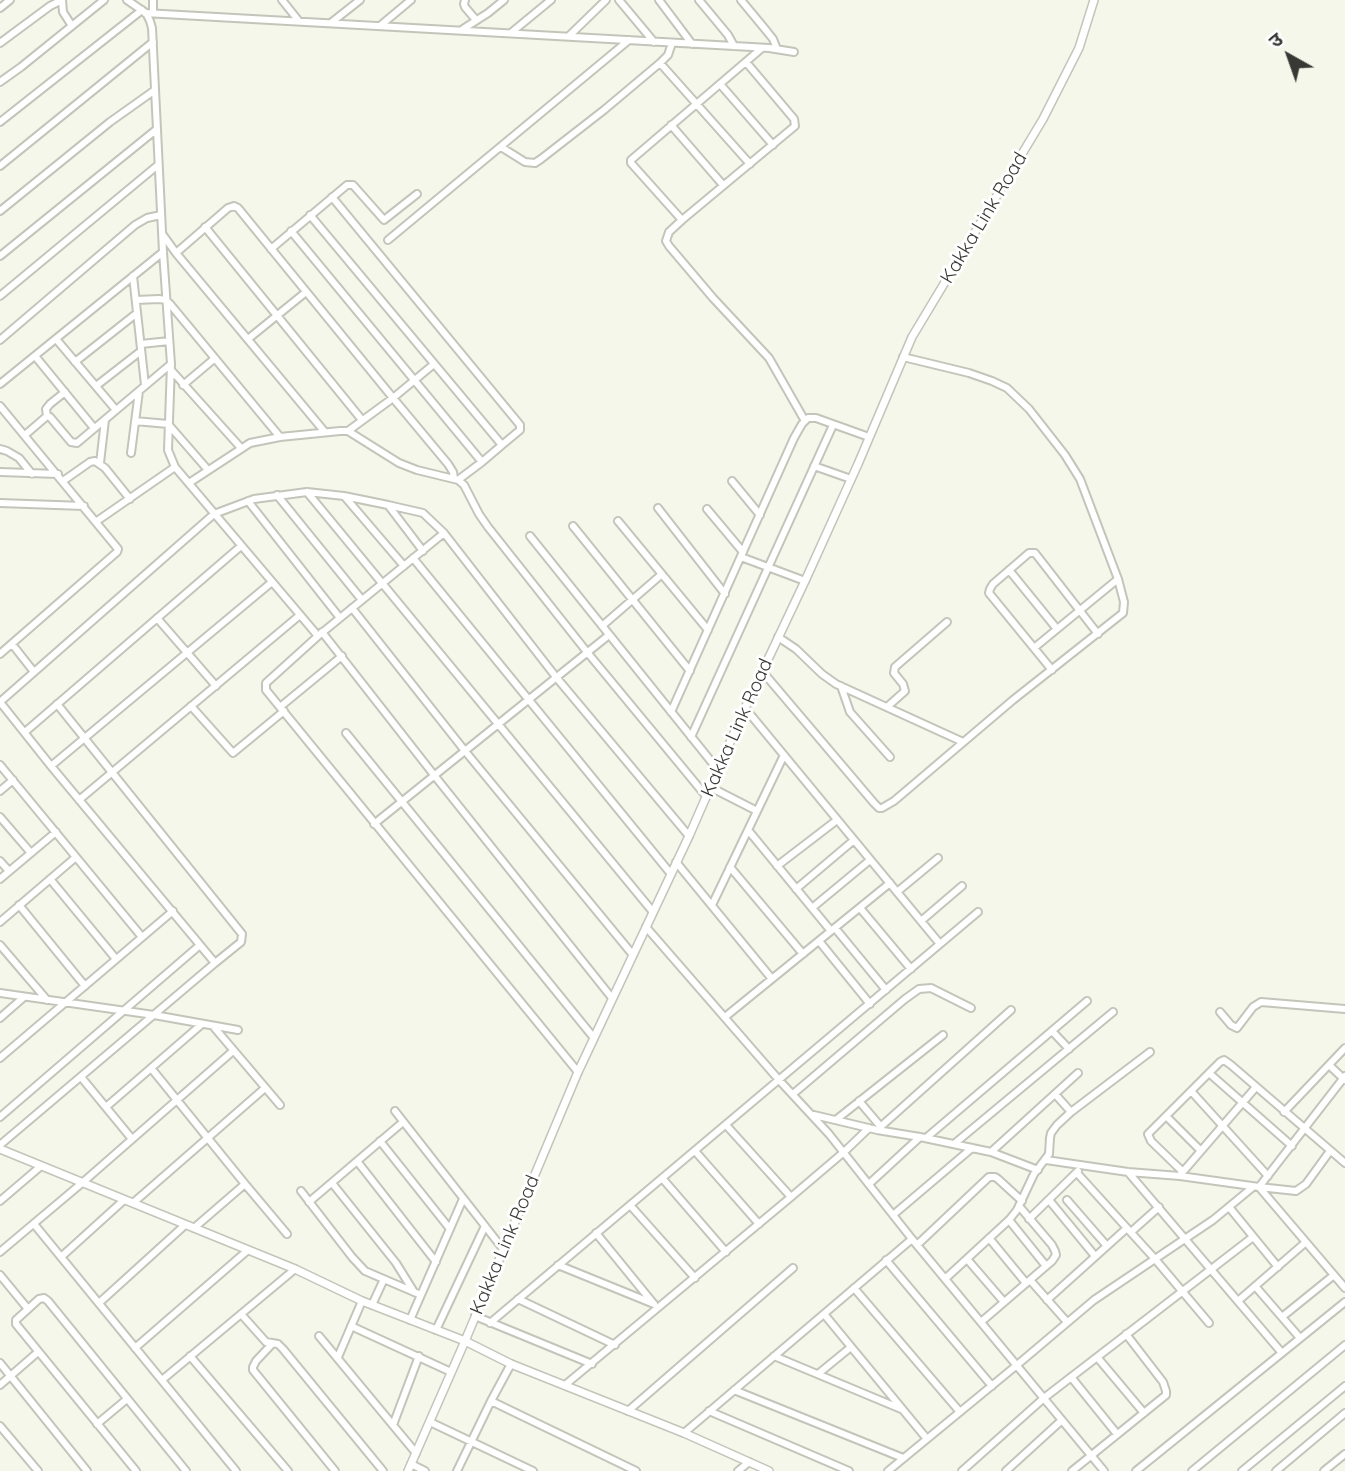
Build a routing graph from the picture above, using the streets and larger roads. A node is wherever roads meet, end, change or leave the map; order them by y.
1 (10, 0) edge
2 (62, 0) edge
3 (104, 0) edge
4 (127, 0) edge
5 (153, 0) edge
6 (282, 0) edge
7 (360, 0) edge
8 (411, 0) edge
9 (465, 0) edge
10 (504, 0) edge
11 (551, 0) edge
12 (606, 0) edge
13 (618, 0) edge
14 (659, 0) edge
15 (699, 0) edge
16 (741, 0) edge
17 (1094, 0) edge
18 (52, 2) edge
19 (0, 8) edge
20 (147, 12) junction
21 (299, 20) junction
22 (476, 20) junction
23 (332, 22) junction
24 (381, 25) junction
25 (72, 26) junction
26 (462, 30) junction
27 (512, 32) junction
28 (569, 36) junction
29 (629, 40) junction
30 (153, 42) junction
31 (654, 42) junction
32 (0, 43) edge
33 (672, 43) junction
34 (692, 44) junction
35 (734, 46) junction
36 (762, 48) junction
37 (777, 49) junction
38 (794, 52) dead end
39 (746, 62) junction
40 (660, 63) junction
41 (0, 82) edge
42 (720, 84) junction
43 (155, 90) junction
44 (696, 103) junction
45 (0, 122) edge
46 (671, 125) junction
47 (157, 129) junction
48 (773, 145) junction
49 (501, 147) junction
50 (750, 164) junction
51 (158, 165) junction
52 (0, 166) edge
53 (723, 186) junction
54 (417, 194) dead end
55 (332, 197) junction
56 (0, 211) edge
57 (161, 215) junction
58 (310, 215) junction
59 (682, 220) junction
60 (205, 227) junction
61 (291, 231) junction
62 (162, 234) junction
63 (388, 240) dead end
64 (271, 249) junction
65 (163, 252) junction
66 (176, 253) junction
67 (0, 256) edge
68 (133, 276) junction
69 (306, 292) junction
70 (0, 296) edge
71 (136, 300) junction
72 (166, 300) junction
73 (137, 313) junction
74 (277, 316) junction
75 (56, 339) junction
76 (248, 339) junction
77 (0, 340) edge
78 (169, 341) junction
79 (141, 348) junction
80 (35, 356) junction
81 (903, 357) junction
82 (214, 359) junction
83 (75, 362) junction
84 (434, 363) junction
85 (171, 367) junction
86 (414, 380) junction
87 (0, 384) edge
88 (145, 385) junction
89 (183, 385) junction
90 (96, 386) junction
91 (139, 391) junction
92 (65, 392) junction
93 (393, 398) junction
94 (0, 406) edge
95 (116, 410) junction
96 (47, 416) junction
97 (105, 419) junction
98 (362, 420) junction
99 (135, 421) junction
100 (805, 421) junction
101 (169, 424) junction
102 (833, 425) junction
103 (94, 428) junction
104 (324, 431) junction
105 (348, 431) junction
106 (25, 435) junction
107 (280, 437) junction
108 (869, 437) junction
109 (502, 445) junction
110 (0, 449) edge
111 (241, 449) junction
112 (131, 453) dead end
113 (482, 462) junction
114 (100, 463) junction
115 (814, 466) junction
116 (175, 467) junction
117 (208, 470) junction
118 (0, 472) edge
119 (32, 474) junction
120 (58, 474) junction
121 (456, 479) junction
122 (851, 479) junction
123 (63, 481) junction
124 (732, 481) dead end
125 (189, 484) junction
126 (307, 492) junction
127 (277, 495) junction
128 (344, 496) junction
129 (130, 499) junction
130 (248, 501) junction
131 (0, 503) edge
132 (388, 505) junction
133 (84, 506) junction
134 (658, 508) dead end
135 (708, 509) dead end
136 (214, 514) junction
137 (760, 514) junction
138 (97, 521) junction
139 (618, 521) dead end
140 (573, 526) dead end
141 (444, 533) junction
142 (530, 536) dead end
143 (241, 546) junction
144 (423, 551) junction
145 (742, 554) junction
146 (413, 558) junction
147 (404, 566) junction
148 (769, 567) junction
149 (1009, 570) junction
150 (662, 574) junction
151 (1118, 579) junction
152 (272, 582) junction
153 (805, 582) junction
154 (383, 583) junction
155 (724, 594) junction
156 (632, 599) junction
157 (362, 600) junction
158 (352, 608) junction
159 (1079, 610) junction
160 (300, 615) junction
161 (157, 618) junction
162 (340, 618) junction
163 (947, 622) dead end
164 (602, 626) junction
165 (1057, 629) junction
166 (708, 630) junction
167 (320, 634) junction
168 (1098, 634) junction
169 (609, 635) junction
170 (778, 637) junction
171 (12, 644) junction
172 (1034, 648) junction
173 (587, 652) junction
174 (187, 653) junction
175 (0, 654) edge
176 (342, 656) junction
177 (1052, 670) junction
178 (690, 671) junction
179 (762, 671) junction
180 (34, 672) junction
181 (556, 677) junction
182 (216, 686) junction
183 (841, 686) junction
184 (528, 699) junction
185 (57, 704) junction
186 (191, 706) junction
187 (887, 707) junction
188 (745, 708) junction
189 (282, 709) junction
190 (671, 712) junction
191 (498, 724) junction
192 (25, 732) junction
193 (346, 733) dead end
194 (691, 737) junction
195 (84, 739) junction
196 (963, 742) junction
197 (465, 751) junction
198 (784, 755) junction
199 (890, 757) dead end
200 (0, 765) edge
201 (51, 766) junction
202 (718, 770) junction
203 (111, 773) junction
204 (434, 775) junction
205 (13, 780) junction
206 (710, 787) junction
207 (0, 791) edge
208 (706, 796) junction
209 (79, 800) junction
210 (401, 802) junction
211 (757, 811) junction
212 (0, 817) edge
213 (837, 820) junction
214 (374, 824) junction
215 (748, 830) junction
216 (56, 832) junction
217 (689, 836) junction
218 (854, 840) junction
219 (31, 853) junction
220 (76, 857) junction
221 (939, 858) dead end
222 (870, 860) junction
223 (0, 861) edge
224 (676, 862) junction
225 (777, 866) junction
226 (730, 867) junction
227 (9, 872) junction
228 (671, 874) junction
229 (0, 879) edge
230 (50, 879) junction
231 (890, 883) junction
232 (962, 886) dead end
233 (796, 889) junction
234 (897, 892) junction
235 (19, 905) junction
236 (712, 905) junction
237 (812, 908) junction
238 (860, 908) junction
239 (173, 912) junction
240 (653, 912) junction
241 (978, 912) dead end
242 (921, 921) junction
243 (0, 922) edge
244 (646, 927) junction
245 (833, 929) junction
246 (142, 937) junction
247 (819, 941) junction
248 (940, 944) junction
249 (0, 945) edge
250 (200, 945) junction
251 (803, 954) junction
252 (633, 955) junction
253 (116, 959) junction
254 (215, 963) junction
255 (911, 969) junction
256 (772, 979) junction
257 (85, 986) junction
258 (886, 990) junction
259 (0, 993) edge
260 (24, 997) junction
261 (612, 998) junction
262 (47, 1000) junction
263 (1087, 1001) dead end
264 (65, 1003) junction
265 (870, 1003) junction
266 (971, 1007) dead end
267 (1345, 1009) edge
268 (1011, 1010) dead end
269 (123, 1011) junction
270 (1113, 1012) dead end
271 (1220, 1012) dead end
272 (154, 1015) junction
273 (725, 1017) junction
274 (0, 1018) edge
275 (202, 1024) junction
276 (213, 1026) junction
277 (238, 1030) dead end
278 (1052, 1031) junction
279 (943, 1035) dead end
280 (594, 1038) junction
281 (1345, 1048) edge
282 (1069, 1049) junction
283 (233, 1051) junction
284 (1150, 1052) dead end
285 (0, 1058) edge
286 (1329, 1065) junction
287 (151, 1068) junction
288 (578, 1072) junction
289 (1079, 1073) dead end
290 (1209, 1073) junction
291 (81, 1077) junction
292 (1345, 1078) edge
293 (779, 1080) junction
294 (1256, 1087) junction
295 (265, 1088) junction
296 (1191, 1091) junction
297 (793, 1094) junction
298 (1055, 1094) junction
299 (177, 1099) junction
300 (859, 1101) junction
301 (1242, 1103) junction
302 (280, 1105) dead end
303 (106, 1107) junction
304 (395, 1111) dead end
305 (1071, 1112) junction
306 (1284, 1112) junction
307 (812, 1114) junction
308 (1166, 1116) junction
309 (0, 1117) edge
310 (837, 1119) junction
311 (403, 1122) junction
312 (726, 1125) junction
313 (1223, 1126) junction
314 (876, 1129) junction
315 (1305, 1130) junction
316 (208, 1138) junction
317 (923, 1138) junction
318 (132, 1139) junction
319 (380, 1141) junction
320 (954, 1144) junction
321 (1292, 1146) junction
322 (0, 1147) edge
323 (972, 1148) junction
324 (695, 1151) junction
325 (1201, 1151) junction
326 (1330, 1151) junction
327 (844, 1152) junction
328 (991, 1152) junction
329 (1046, 1160) junction
330 (357, 1161) junction
331 (1345, 1163) edge
332 (41, 1166) junction
333 (1084, 1166) junction
334 (1038, 1170) junction
335 (1077, 1172) junction
336 (1128, 1172) junction
337 (1181, 1174) junction
338 (1268, 1176) junction
339 (662, 1178) junction
340 (82, 1183) junction
341 (332, 1183) junction
342 (245, 1184) junction
343 (869, 1184) junction
344 (1256, 1187) junction
345 (301, 1191) dead end
346 (791, 1197) junction
347 (463, 1199) junction
348 (124, 1200) junction
349 (1049, 1200) junction
350 (1067, 1200) dead end
351 (0, 1201) edge
352 (309, 1202) junction
353 (133, 1203) junction
354 (1020, 1204) junction
355 (630, 1205) junction
356 (1159, 1207) junction
357 (1229, 1207) junction
358 (893, 1215) junction
359 (1029, 1219) junction
360 (1009, 1220) junction
361 (34, 1224) junction
362 (759, 1224) junction
363 (185, 1225) junction
364 (485, 1226) junction
365 (194, 1228) junction
366 (450, 1229) junction
367 (1129, 1230) junction
368 (596, 1233) junction
369 (288, 1234) dead end
370 (1253, 1237) junction
371 (0, 1238) edge
372 (912, 1238) junction
373 (989, 1238) junction
374 (1186, 1238) junction
375 (1306, 1242) junction
376 (917, 1245) junction
377 (6, 1246) junction
378 (1107, 1246) junction
379 (248, 1250) junction
380 (503, 1250) junction
381 (0, 1252) edge
382 (726, 1252) junction
383 (1095, 1256) junction
384 (61, 1257) junction
385 (967, 1259) junction
386 (1155, 1259) junction
387 (886, 1260) junction
388 (436, 1262) junction
389 (558, 1265) junction
390 (1046, 1266) junction
391 (1278, 1267) junction
392 (793, 1268) dead end
393 (1211, 1268) junction
394 (295, 1269) junction
395 (0, 1275) edge
396 (1340, 1277) edge
397 (695, 1278) junction
398 (384, 1279) junction
399 (945, 1279) junction
400 (1028, 1281) junction
401 (1255, 1286) junction
402 (854, 1287) junction
403 (1345, 1288) edge
404 (1182, 1291) junction
405 (418, 1294) junction
406 (518, 1299) junction
407 (1047, 1300) junction
408 (362, 1301) junction
409 (1238, 1301) junction
410 (1004, 1302) junction
411 (1345, 1302) edge
412 (99, 1303) junction
413 (372, 1305) junction
414 (656, 1306) junction
415 (28, 1309) junction
416 (241, 1314) junction
417 (824, 1314) junction
418 (475, 1316) junction
419 (1282, 1317) junction
420 (410, 1320) junction
421 (490, 1322) junction
422 (981, 1322) junction
423 (1067, 1322) junction
424 (1209, 1323) dead end
425 (351, 1326) junction
426 (436, 1330) junction
427 (1126, 1334) junction
428 (319, 1336) dead end
429 (1300, 1338) junction
430 (465, 1341) junction
431 (272, 1344) junction
432 (615, 1345) junction
433 (1345, 1345) edge
434 (851, 1347) junction
435 (135, 1348) junction
436 (38, 1352) junction
437 (1282, 1353) junction
438 (190, 1356) junction
439 (419, 1356) junction
440 (774, 1356) junction
441 (338, 1357) junction
442 (1097, 1357) junction
443 (0, 1363) edge
444 (511, 1364) junction
445 (592, 1364) junction
446 (1017, 1365) junction
447 (452, 1371) junction
448 (818, 1374) junction
449 (11, 1376) junction
450 (1071, 1377) junction
451 (162, 1380) junction
452 (0, 1385) edge
453 (565, 1385) junction
454 (992, 1386) junction
455 (1345, 1386) edge
456 (734, 1390) junction
457 (1044, 1398) junction
458 (127, 1399) junction
459 (491, 1401) junction
460 (628, 1411) junction
461 (709, 1411) junction
462 (905, 1411) junction
463 (960, 1412) junction
464 (1144, 1413) junction
465 (1345, 1413) edge
466 (1062, 1420) junction
467 (430, 1422) junction
468 (97, 1423) junction
469 (393, 1424) junction
470 (0, 1426) edge
471 (684, 1433) junction
472 (1117, 1434) junction
473 (927, 1439) junction
474 (471, 1441) junction
475 (416, 1453) junction
476 (1345, 1454) edge
477 (1091, 1455) junction
478 (903, 1458) junction
479 (749, 1462) junction
480 (409, 1468) edge
481 (37, 1471) edge
482 (87, 1471) edge
483 (136, 1471) edge
484 (186, 1471) edge
485 (236, 1471) edge
486 (288, 1471) edge
487 (335, 1471) edge
488 (383, 1471) edge
489 (425, 1471) edge
490 (457, 1471) edge
491 (533, 1471) edge
492 (636, 1471) edge
493 (738, 1471) edge
494 (769, 1471) edge
495 (849, 1471) edge
496 (888, 1471) edge
497 (962, 1471) edge
498 (1006, 1471) edge
499 (1072, 1471) edge
500 (1104, 1471) edge
501 (1136, 1471) edge
502 (1192, 1471) edge
503 (1242, 1471) edge
504 (1276, 1471) edge
505 (1324, 1471) edge

1 - 19 street
2 - 18 street
2 - 25 street
3 - 25 street
4 - 20 street
5 - 20 street
6 - 21 street
7 - 23 street
8 - 24 street
9 - 22 street
10 - 22 street
11 - 27 street
12 - 28 street
13 - 31 street
14 - 34 street
15 - 35 street
16 - 37 street
17 - 81 street, Kakka Link Road
18 - 32 street
20 - 21 street
20 - 30 street
20 - 45 street
21 - 23 street
22 - 26 street
23 - 24 street
24 - 26 street
25 - 41 street
26 - 27 street
27 - 28 street
28 - 29 street
29 - 31 street
29 - 49 street
30 - 43 street
30 - 52 street
31 - 33 street
33 - 34 street
33 - 40 street
34 - 35 street
35 - 36 street
36 - 37 street
36 - 39 street
37 - 38 street
39 - 42 street
39 - 48 street
40 - 44 street
40 - 49 street
42 - 44 street
42 - 48 street
43 - 47 street
43 - 56 street
44 - 46 street
44 - 50 street
46 - 53 street
46 - 59 street
47 - 51 street
47 - 67 street
48 - 50 street
49 - 63 street
50 - 53 street
51 - 57 street
51 - 70 street
53 - 59 street
54 - 55 street
55 - 58 street
55 - 109 street
57 - 62 street
57 - 77 street
58 - 61 street
58 - 84 street
59 - 100 street
60 - 64 street
60 - 66 street
60 - 74 street
61 - 64 street
61 - 86 street
62 - 65 street
62 - 66 street
64 - 69 street
65 - 68 street
65 - 72 street
66 - 76 street
68 - 71 street
68 - 75 street
69 - 74 street
69 - 93 street
71 - 72 street
71 - 73 street
72 - 78 street
72 - 82 street
73 - 79 street
73 - 83 street
74 - 76 street
74 - 98 street
75 - 80 street
75 - 83 street
76 - 104 street
78 - 79 street
78 - 85 street
79 - 88 street
79 - 90 street
80 - 87 street
80 - 92 street
81 - 108 street, Kakka Link Road
81 - 151 street
82 - 89 street
82 - 107 street
83 - 90 street
84 - 86 street
84 - 109 street
85 - 88 street
85 - 89 street
85 - 101 street
86 - 93 street
86 - 113 street
88 - 91 street
89 - 111 street
90 - 95 street
91 - 95 street
91 - 99 street
92 - 96 street
92 - 103 street
93 - 98 street
93 - 121 street
94 - 106 street
95 - 97 street
96 - 103 street
96 - 106 street
97 - 103 street
97 - 114 street
98 - 105 street
99 - 101 street
99 - 112 street
100 - 102 street
100 - 137 street
101 - 116 street
101 - 117 street
102 - 108 street
102 - 115 street
104 - 105 street
104 - 107 street
105 - 121 street
106 - 120 street
107 - 111 street
108 - 122 street, Kakka Link Road
109 - 113 street
110 - 119 street
111 - 117 street
113 - 121 street
114 - 123 street
114 - 129 street
115 - 122 street
115 - 148 street
116 - 125 street
116 - 129 street
117 - 125 street
118 - 119 street
119 - 120 street
120 - 123 street
121 - 173 street
122 - 153 street, Kakka Link Road
123 - 133 street
124 - 137 street
125 - 136 street
126 - 127 street
126 - 128 street
126 - 154 street
127 - 130 street
127 - 157 street
128 - 132 street
128 - 147 street
129 - 138 street
130 - 136 street
130 - 162 street
131 - 133 street
132 - 141 street
132 - 144 street
133 - 138 street
134 - 155 street
135 - 145 street
136 - 143 street
136 - 180 street
137 - 145 street
138 - 171 street
139 - 150 street
140 - 156 street
141 - 144 street
141 - 181 street
142 - 164 street
143 - 152 street
143 - 161 street
144 - 146 street
145 - 148 street
145 - 155 street
146 - 147 street
146 - 184 street
147 - 154 street
148 - 153 street
148 - 194 street
149 - 159 street
149 - 165 street
149 - 172 street
150 - 156 street
150 - 166 street
151 - 159 street
151 - 168 street
152 - 160 street
152 - 174 street
153 - 170 street, Kakka Link Road
154 - 157 street
154 - 191 street
155 - 166 street
156 - 164 street
156 - 178 street
157 - 158 street
158 - 162 street
158 - 197 street
159 - 165 street
159 - 168 street
160 - 167 street
160 - 182 street
161 - 174 street
161 - 185 street
162 - 167 street
163 - 187 street
164 - 169 street
165 - 172 street
166 - 178 street
167 - 176 street
167 - 189 street
168 - 177 street
169 - 173 street
169 - 190 street
170 - 179 street, Kakka Link Road
170 - 183 street
171 - 175 street
171 - 180 street
172 - 177 street
173 - 181 street
173 - 208 street
174 - 182 street
174 - 195 street
176 - 189 street
176 - 204 street
177 - 196 street
178 - 190 street
179 - 188 street, Kakka Link Road
179 - 196 street
180 - 192 street
181 - 184 street
181 - 217 street
182 - 186 street
183 - 187 street
183 - 199 street
184 - 191 street
184 - 228 street
185 - 192 street
185 - 195 street
186 - 189 street
186 - 203 street
187 - 196 street
188 - 198 street
188 - 202 street, Kakka Link Road
189 - 214 street
190 - 194 street
191 - 197 street
191 - 240 street
192 - 201 street
193 - 210 street
194 - 202 street
195 - 201 street
195 - 203 street
197 - 204 street
197 - 252 street
198 - 211 street
198 - 213 street
200 - 205 street
201 - 209 street
202 - 206 street, Kakka Link Road
203 - 209 street
203 - 254 street
204 - 210 street
204 - 261 street
205 - 207 street
205 - 216 street
206 - 208 street, Kakka Link Road
206 - 211 street
208 - 217 street, Kakka Link Road
209 - 239 street
210 - 214 street
210 - 280 street
211 - 215 street
212 - 219 street
213 - 218 street
213 - 225 street
214 - 288 street
215 - 225 street
215 - 226 street
216 - 219 street
216 - 220 street
217 - 224 street, Kakka Link Road
218 - 222 street
218 - 233 street
219 - 227 street
220 - 230 street
220 - 246 street
221 - 234 street
222 - 231 street
222 - 237 street
223 - 227 street
224 - 228 street, Kakka Link Road
224 - 236 street
225 - 233 street
226 - 236 street
226 - 251 street
227 - 229 street
228 - 240 street, Kakka Link Road
230 - 235 street
230 - 253 street
231 - 234 street
231 - 238 street
232 - 242 street
233 - 237 street
234 - 242 street
235 - 243 street
235 - 257 street
236 - 256 street
237 - 245 street
238 - 245 street
238 - 255 street
239 - 246 street
239 - 250 street
240 - 244 street, Kakka Link Road
241 - 248 street
242 - 248 street
244 - 252 street, Kakka Link Road
244 - 273 street
245 - 247 street
245 - 258 street
246 - 253 street
247 - 251 street
247 - 265 street
248 - 255 street
249 - 262 street
250 - 254 street
250 - 269 street
251 - 256 street
252 - 261 street, Kakka Link Road
253 - 257 street
254 - 272 street
255 - 258 street
256 - 273 street
257 - 264 street
258 - 265 street
259 - 260 street
260 - 262 street
260 - 274 street
261 - 280 street, Kakka Link Road
262 - 264 street
263 - 278 street
264 - 269 street
264 - 285 street
265 - 293 street
266 - 297 street
267 - 271 street
268 - 314 street
269 - 272 street
269 - 309 street
270 - 282 street
272 - 275 street
272 - 291 street
273 - 293 street
275 - 276 street
275 - 287 street
276 - 277 street
276 - 283 street
278 - 282 street
278 - 317 street
279 - 300 street
280 - 288 street, Kakka Link Road
281 - 286 street
282 - 320 street
283 - 295 street
283 - 299 street
284 - 305 street
286 - 292 street
286 - 306 street
287 - 299 street
287 - 303 street
288 - 380 street, Kakka Link Road
289 - 298 street
290 - 294 street
290 - 296 street
290 - 301 street
291 - 303 street
291 - 322 street
292 - 315 street
293 - 297 street
293 - 312 street
294 - 301 street
294 - 306 street
295 - 302 street
295 - 316 street
296 - 308 street
296 - 313 street
297 - 307 street
298 - 305 street
298 - 328 street
299 - 316 street
299 - 318 street
300 - 310 street
300 - 314 street
301 - 313 street
301 - 321 street
303 - 318 street
304 - 311 street
305 - 329 street
306 - 315 street
307 - 310 street
307 - 327 street
308 - 325 street
308 - 337 street
310 - 314 street
311 - 319 street
311 - 347 street
312 - 324 street
312 - 346 street
313 - 325 street
313 - 338 street
314 - 317 street
314 - 327 street
315 - 321 street
315 - 326 street
316 - 342 street
316 - 353 street
317 - 320 street
317 - 343 street
318 - 340 street
319 - 330 street
319 - 366 street
320 - 323 street
321 - 338 street
322 - 332 street
323 - 328 street
323 - 358 street
324 - 339 street
324 - 362 street
325 - 337 street
326 - 331 street
326 - 344 street
327 - 343 street
327 - 346 street
328 - 334 street
329 - 333 street
329 - 334 street
330 - 341 street
330 - 388 street
332 - 340 street
332 - 351 street
333 - 335 street
333 - 336 street
334 - 354 street
335 - 349 street
335 - 367 street
336 - 337 street
336 - 356 street
337 - 344 street
338 - 344 street
339 - 355 street
339 - 382 street
340 - 348 street
340 - 361 street
341 - 352 street
341 - 405 street
342 - 365 street
342 - 369 street
343 - 358 street
344 - 357 street
344 - 375 street
345 - 352 street
346 - 362 street
347 - 364 street
347 - 366 street
348 - 353 street
348 - 384 street
349 - 359 street
349 - 383 street
350 - 378 street
352 - 398 street
353 - 363 street
354 - 359 street
354 - 360 street
354 - 376 street
355 - 368 street
355 - 397 street
356 - 367 street
356 - 374 street
357 - 370 street
357 - 374 street
358 - 372 street
359 - 390 street
360 - 373 street
360 - 390 street
361 - 377 street
361 - 384 street
362 - 382 street
363 - 365 street
363 - 412 street
364 - 380 street
364 - 426 street
365 - 379 street
366 - 388 street
367 - 378 street
367 - 386 street
368 - 389 street
368 - 414 street
370 - 391 street
370 - 393 street
371 - 377 street
372 - 376 street
372 - 387 street
373 - 385 street
373 - 400 street
374 - 386 street
374 - 393 street
375 - 391 street
375 - 396 street
376 - 399 street
377 - 381 street
378 - 383 street
379 - 394 street
379 - 435 street
380 - 418 street, Kakka Link Road
382 - 397 street
383 - 407 street
384 - 412 street
385 - 399 street
385 - 410 street
386 - 404 street
386 - 423 street
387 - 402 street
387 - 454 street
388 - 405 street
389 - 406 street
389 - 414 street
390 - 400 street
391 - 401 street
392 - 460 street
393 - 404 street
393 - 409 street
394 - 408 street
394 - 416 street
395 - 415 street
396 - 403 street
396 - 419 street
397 - 414 street
398 - 405 street
398 - 413 street
399 - 422 street
400 - 407 street
400 - 410 street
401 - 409 street
401 - 419 street
402 - 417 street
402 - 463 street
404 - 424 street
404 - 427 street
405 - 420 street
406 - 421 street
406 - 432 street
407 - 423 street
408 - 413 street
408 - 425 street
409 - 437 street
410 - 422 street
411 - 429 street
412 - 435 street
413 - 420 street
414 - 432 street
415 - 436 street
415 - 458 street
416 - 431 street
416 - 438 street
417 - 434 street
417 - 440 street
418 - 421 street
418 - 430 street, Kakka Link Road
419 - 429 street
420 - 426 street
421 - 445 street
422 - 446 street
423 - 446 street
425 - 439 street
425 - 441 street
426 - 430 street
427 - 442 street
427 - 464 street
428 - 441 street
429 - 437 street
430 - 444 street
430 - 447 street, Kakka Link Road
431 - 487 street
431 - 488 street
432 - 445 street
433 - 502 street
434 - 448 street
434 - 462 street
435 - 451 street
436 - 449 street
436 - 468 street
437 - 501 street
438 - 451 street
438 - 486 street
439 - 447 street
439 - 469 street
440 - 448 street
440 - 456 street
441 - 469 street
442 - 450 street
442 - 464 street
443 - 449 street
444 - 453 street
444 - 459 street
445 - 453 street
446 - 454 street
446 - 457 street
447 - 467 street, Kakka Link Road
448 - 462 street
449 - 452 street
449 - 482 street
450 - 457 street
450 - 472 street
451 - 485 street
453 - 460 street
454 - 463 street
455 - 503 street
456 - 461 street
456 - 478 street
457 - 466 street
457 - 497 street
458 - 468 street
458 - 484 street
459 - 474 street
459 - 492 street
460 - 471 street
461 - 471 street
461 - 495 street
462 - 473 street
463 - 473 street
464 - 472 street
465 - 504 street
466 - 477 street
466 - 498 street
467 - 474 street
467 - 475 street, Kakka Link Road
468 - 483 street
469 - 475 street
470 - 481 street
471 - 479 street
472 - 477 street
473 - 478 street
474 - 490 street
474 - 491 street
475 - 480 street, Kakka Link Road
476 - 505 street
477 - 499 street
477 - 500 street
478 - 496 street
479 - 493 street
479 - 494 street
480 - 489 street

